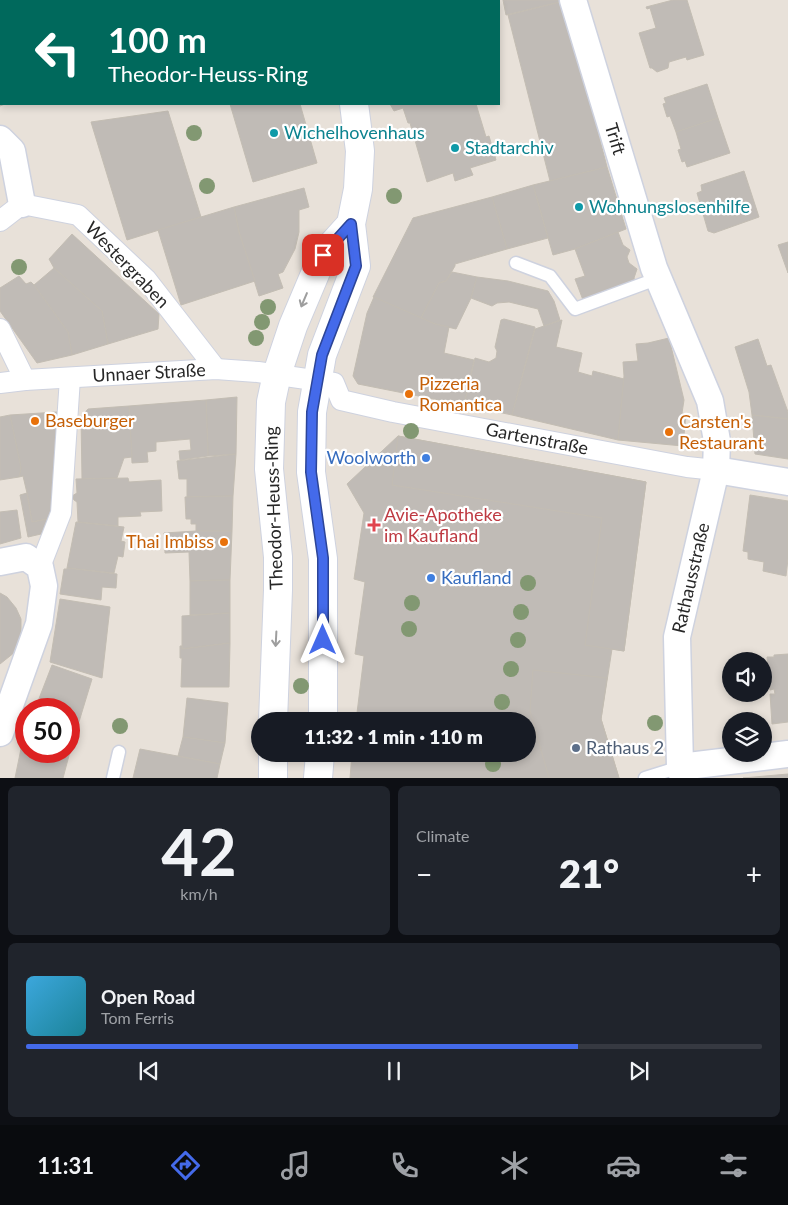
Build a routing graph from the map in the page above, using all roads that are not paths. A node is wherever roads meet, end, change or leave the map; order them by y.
1 (573, 0) edge
2 (354, 105) edge
3 (0, 139) edge
4 (22, 204) junction
5 (0, 222) edge
6 (351, 224) junction
7 (516, 263) dead end
8 (659, 278) junction
9 (0, 329) edge
10 (216, 369) junction
11 (297, 377) junction
12 (70, 378) junction
13 (25, 380) junction
14 (0, 383) edge
15 (716, 470) junction
16 (788, 482) edge
17 (0, 562) edge
18 (40, 567) junction
19 (274, 712) edge
20 (323, 712) edge
21 (0, 734) edge
22 (119, 752) dead end
23 (788, 754) edge
24 (273, 762) edge
25 (319, 762) edge
26 (681, 772) edge
27 (113, 778) edge
28 (272, 778) edge
29 (318, 778) edge
30 (645, 778) edge

1 - 8 street, Trift
2 - 6 main road, Theodor-Heuss-Ring
3 - 4 street
4 - 5 street
4 - 10 street, Westergraben
6 -> 11 main road, Theodor-Heuss-Ring
6 - 11 main road, Theodor-Heuss-Ring
7 - 8 lane
8 - 15 street, Trift
9 - 13 street
10 - 11 street, Unnaer Straße
10 - 12 street, Unnaer Straße
11 - 15 street, Gartenstraße
11 -> 19 main road, Theodor-Heuss-Ring
11 - 20 main road, Theodor-Heuss-Ring
12 - 13 street, Unnaer Straße
12 - 18 street
13 - 14 street, Unnaer Straße
15 - 16 street, Gartenstraße
15 - 26 street, Rathausstraße
17 - 18 street
18 - 21 street
22 - 27 lane
23 - 26 street
24 - 28 main road
25 - 29 main road
26 - 30 lane

